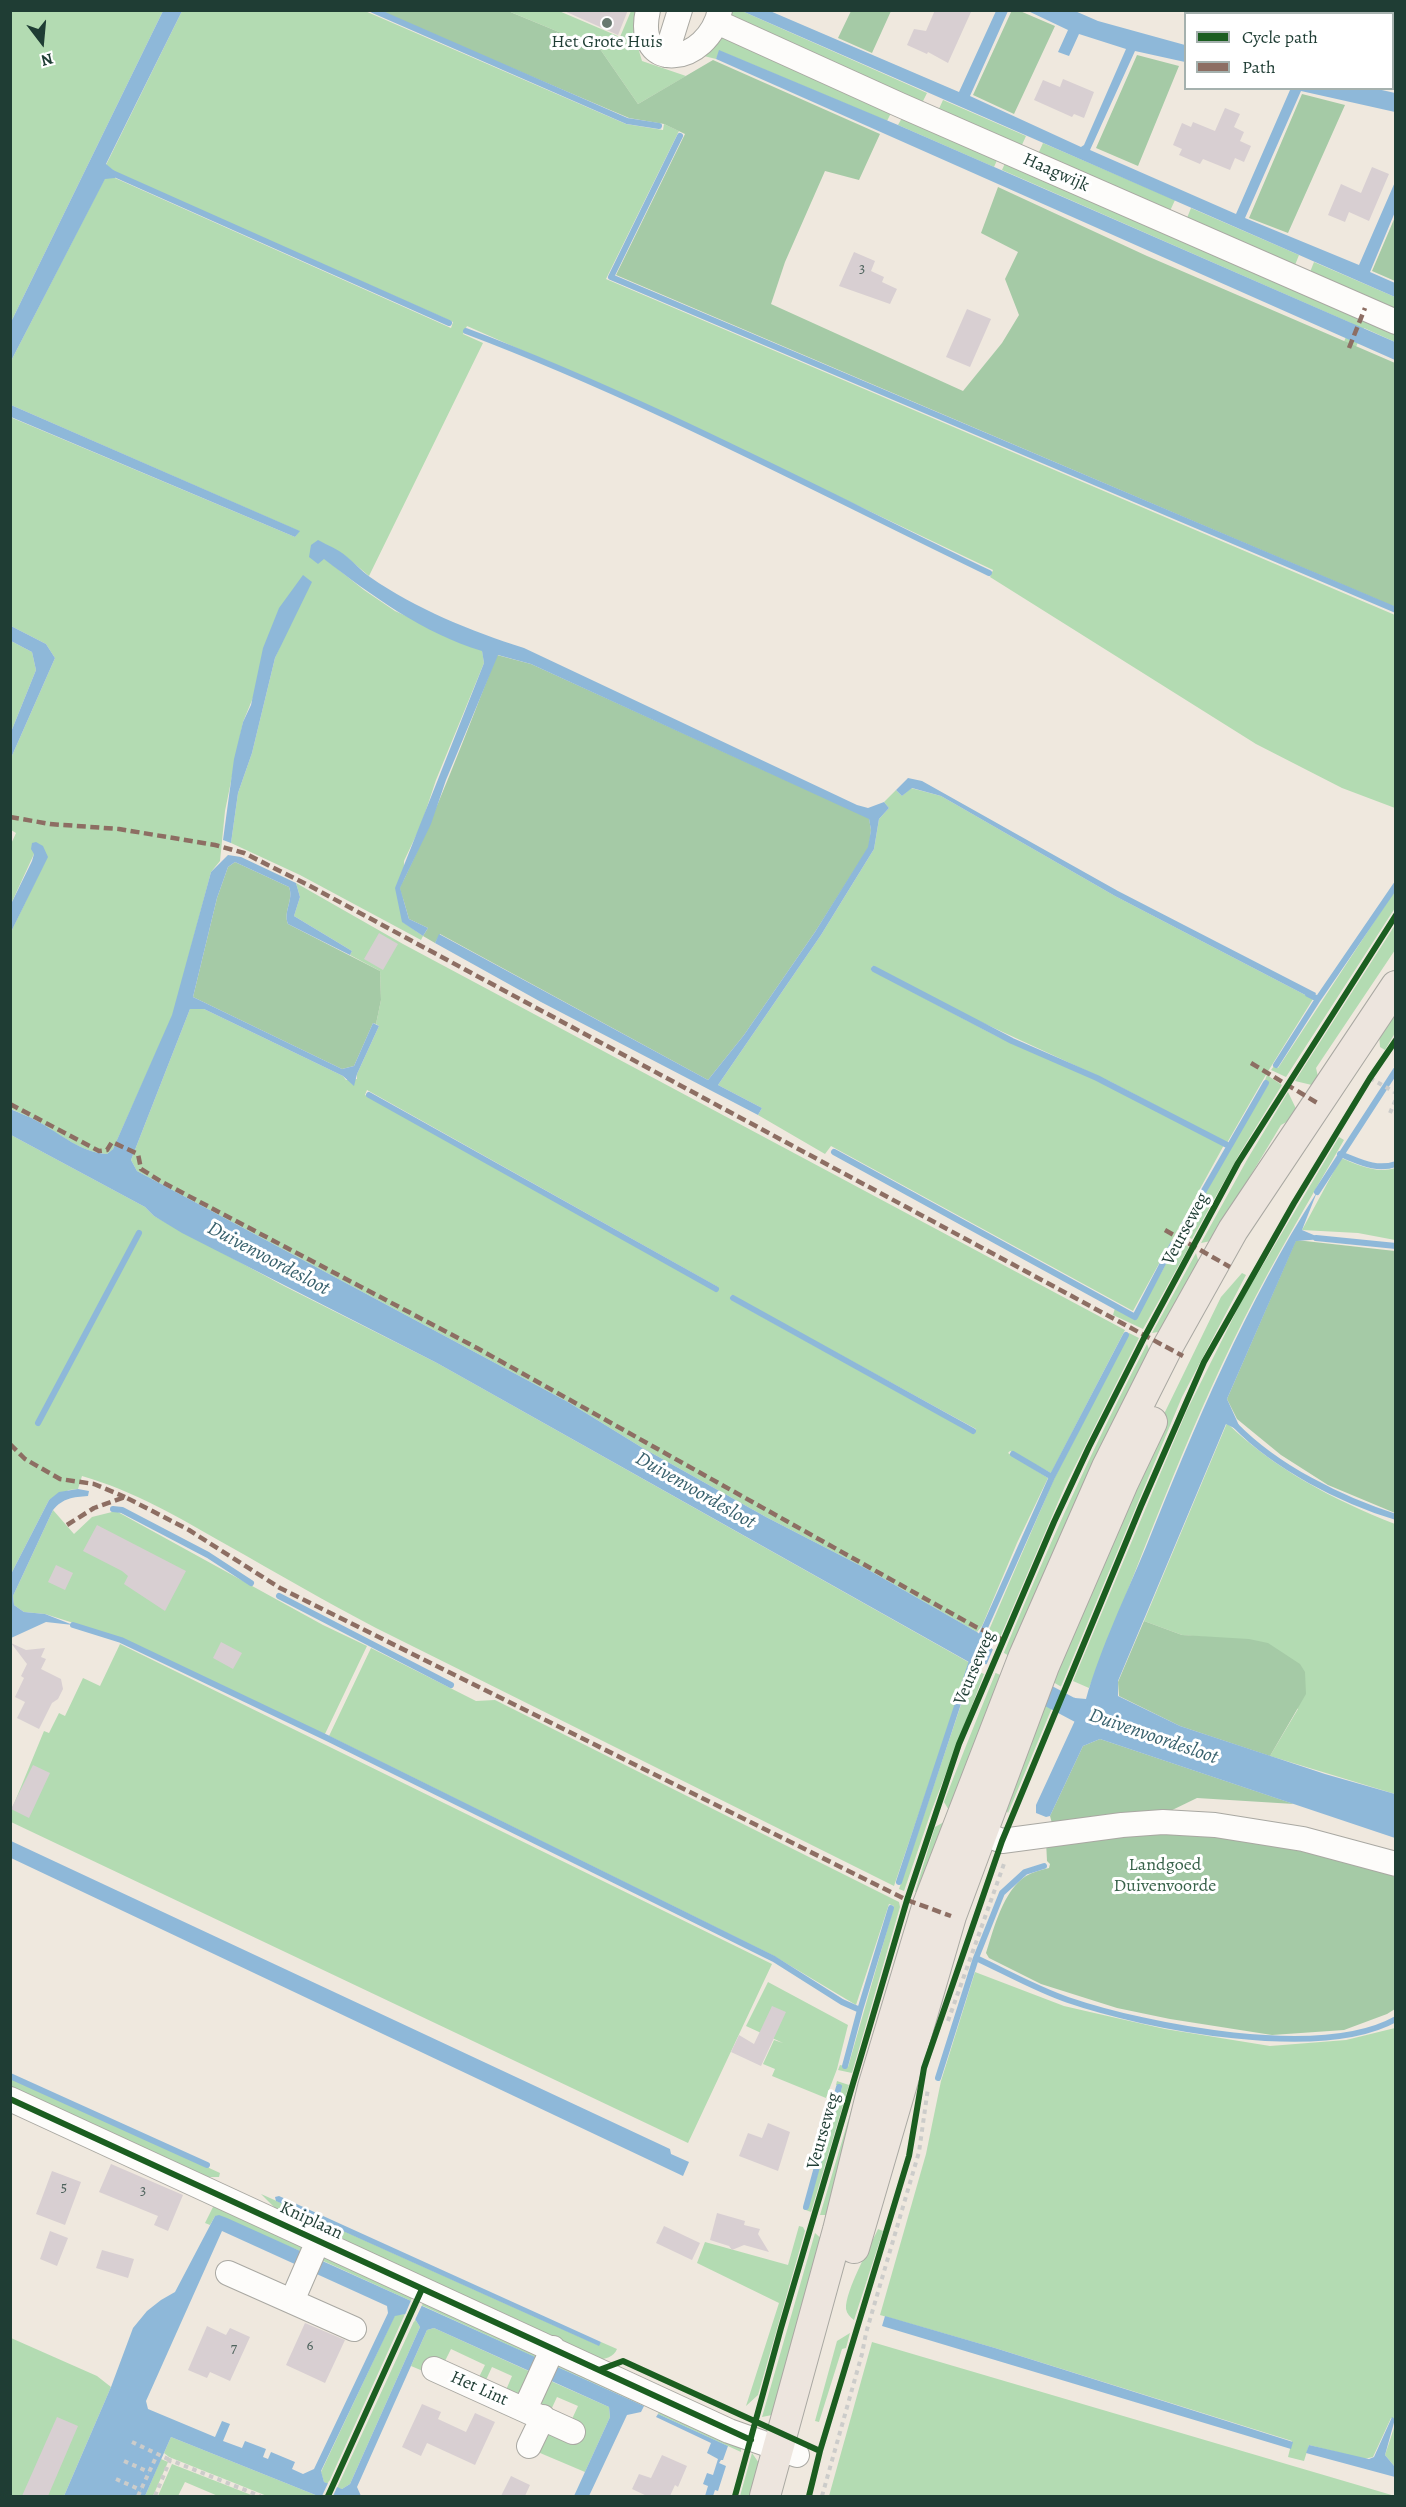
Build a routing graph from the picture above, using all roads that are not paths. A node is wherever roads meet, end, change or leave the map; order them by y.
1 (648, 10) edge
2 (680, 10) edge
3 (718, 16) edge
4 (666, 55) junction
5 (1395, 322) edge
6 (1395, 986) edge
7 (969, 1827) junction
8 (1395, 1864) edge
9 (10, 2099) edge
10 (316, 2246) junction
11 (228, 2273) dead end
12 (292, 2301) junction
13 (354, 2330) dead end
14 (551, 2352) junction
15 (434, 2369) dead end
16 (534, 2413) junction
17 (573, 2432) dead end
18 (530, 2446) dead end
19 (788, 2452) junction
20 (765, 2496) edge
21 (786, 2496) edge

1 - 4 street
2 - 4 street
3 - 4 street, Haagwijk
3 - 5 street, Haagwijk
6 - 7 main road, Veurseweg
7 - 8 street
7 - 19 main road, Veurseweg
9 - 10 street, Kniplaan
10 - 12 street
10 - 14 street, Kniplaan
11 - 12 street
12 - 13 street
14 - 16 street, Het Lint
14 - 19 street, Kniplaan
15 - 16 street, Het Lint
16 - 17 street, Het Lint
16 - 18 street, Het Lint
19 - 20 main road, Veurseweg
19 - 21 main road, Veurseweg

